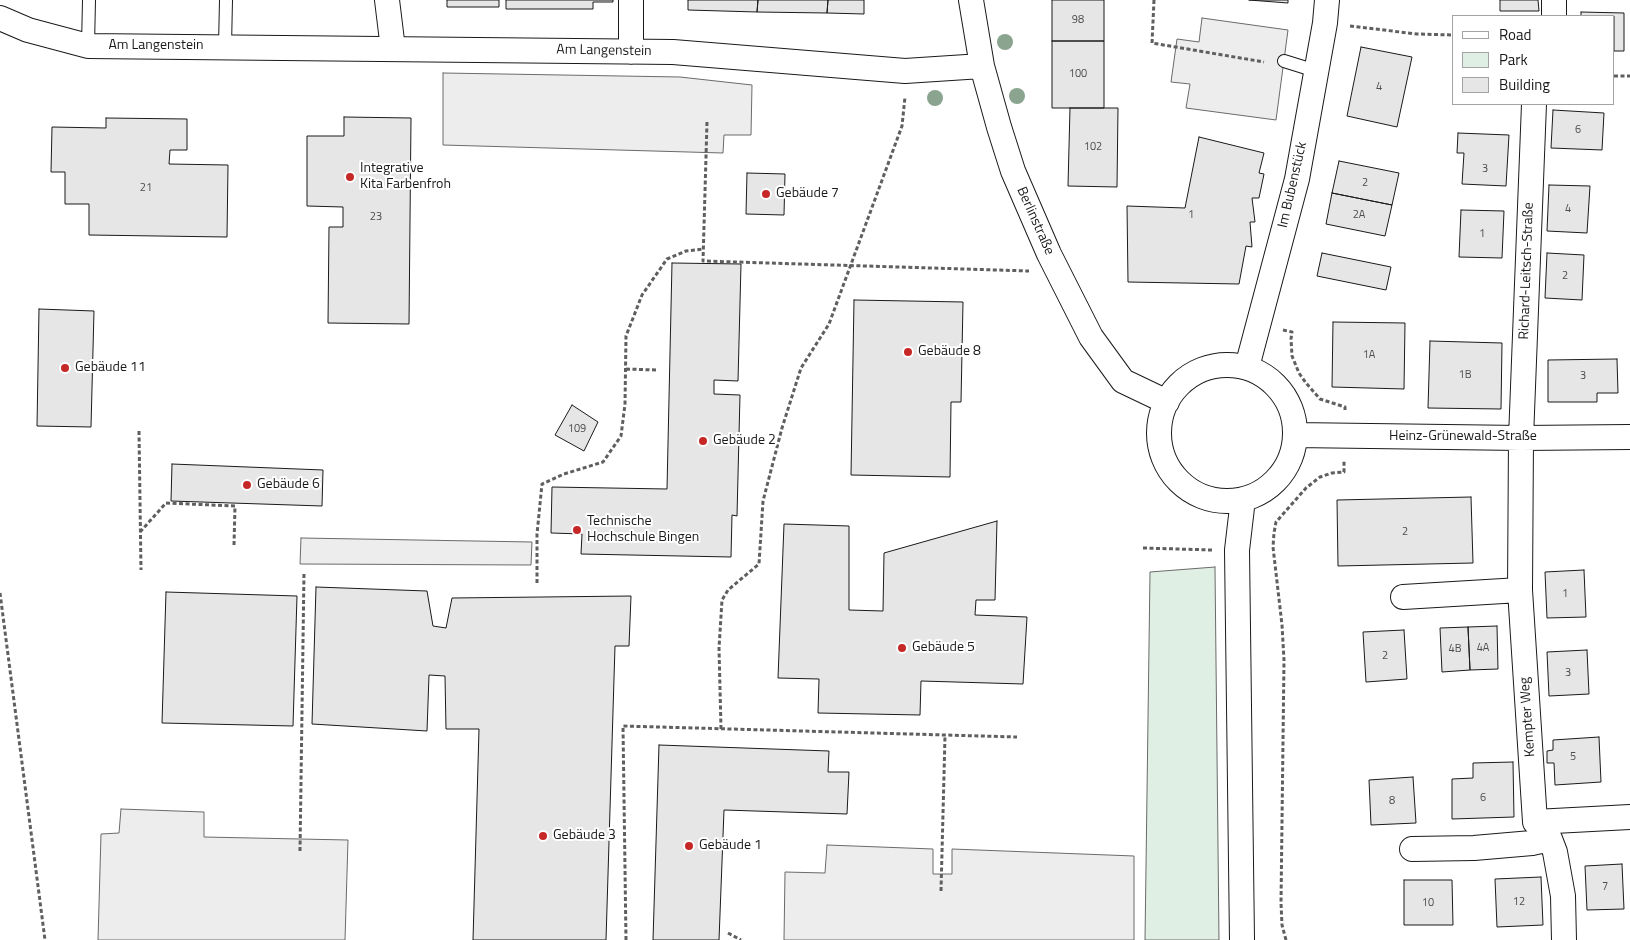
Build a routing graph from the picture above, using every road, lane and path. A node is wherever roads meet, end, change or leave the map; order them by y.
1 (89, 0) edge
2 (226, 0) edge
3 (387, 0) edge
4 (631, 0) edge
5 (971, 0) edge
6 (1154, 0) edge
7 (1554, 0) edge
8 (1326, 11) edge
9 (1554, 15) edge
10 (0, 18) edge
11 (1452, 35) edge
12 (88, 46) junction
13 (225, 46) junction
14 (393, 49) junction
15 (630, 52) junction
16 (1284, 61) dead end
17 (1268, 62) dead end
18 (982, 66) junction
19 (905, 71) junction
20 (1316, 71) junction
21 (1615, 76) edge
22 (1630, 76) edge
23 (1534, 105) edge
24 (707, 122) dead end
25 (703, 249) junction
26 (851, 265) junction
27 (1058, 272) junction
28 (1258, 323) junction
29 (1247, 367) junction
30 (626, 369) junction
31 (657, 370) dead end
32 (1167, 402) junction
33 (139, 431) dead end
34 (1295, 435) junction
35 (1345, 436) junction
36 (1630, 436) edge
37 (1520, 438) junction
38 (1243, 499) junction
39 (140, 532) junction
40 (234, 545) dead end
41 (1273, 547) junction
42 (1143, 548) dead end
43 (1237, 550) junction
44 (141, 570) dead end
45 (304, 572) dead end
46 (537, 583) dead end
47 (1520, 590) junction
48 (0, 594) edge
49 (1403, 597) dead end
50 (1, 622) edge
51 (721, 729) junction
52 (945, 736) junction
53 (1017, 738) dead end
54 (1630, 817) edge
55 (1542, 831) junction
56 (1412, 849) dead end
57 (300, 851) dead end
58 (941, 891) dead end
59 (728, 933) dead end
60 (45, 940) edge
61 (626, 940) edge
62 (741, 940) edge
63 (1242, 940) edge
64 (1286, 940) edge
65 (1564, 940) edge

1 - 12 lane, Am Langenstein
2 - 13 lane
3 - 14 street
4 - 15 street
5 - 18 street, Berlinstraße
6 - 17 path
7 - 9 street
8 - 11 path
8 - 20 street, Im Bubenstück
10 - 12 street, Am Langenstein
12 - 13 street, Am Langenstein
13 - 14 street, Am Langenstein
14 - 15 street, Am Langenstein
15 - 19 street, Am Langenstein
16 - 20 lane
18 - 19 street, Am Langenstein
18 - 27 street, Berlinstraße
19 - 26 path
20 - 28 street, Im Bubenstück
21 - 22 path
23 - 37 street, Richard-Leitsch-Straße
24 - 25 path
25 - 26 path
25 - 30 path
26 - 27 path
26 - 51 path
27 - 32 street, Berlinstraße
28 - 29 street, Im Bubenstück
28 - 35 path
29 - 32 street
29 - 34 street
30 - 31 path
30 - 46 path
32 - 38 street
33 - 39 path
34 - 35 street, Heinz-Grünewald-Straße
34 - 38 street
35 - 37 street, Heinz-Grünewald-Straße
35 - 41 path
36 - 37 street, Heinz-Grünewald-Straße
37 - 47 street, Kempter Weg
38 - 43 street
39 - 40 path
39 - 44 path
41 - 43 path
41 - 64 path
42 - 43 path
43 - 63 street
45 - 57 path
47 - 49 street
47 - 55 street, Kempter Weg
48 - 50 path
50 - 60 path
51 - 52 path
51 - 61 path
52 - 53 path
52 - 58 path
54 - 55 street
55 - 56 street
55 - 65 street, Kempter Weg
59 - 62 path

